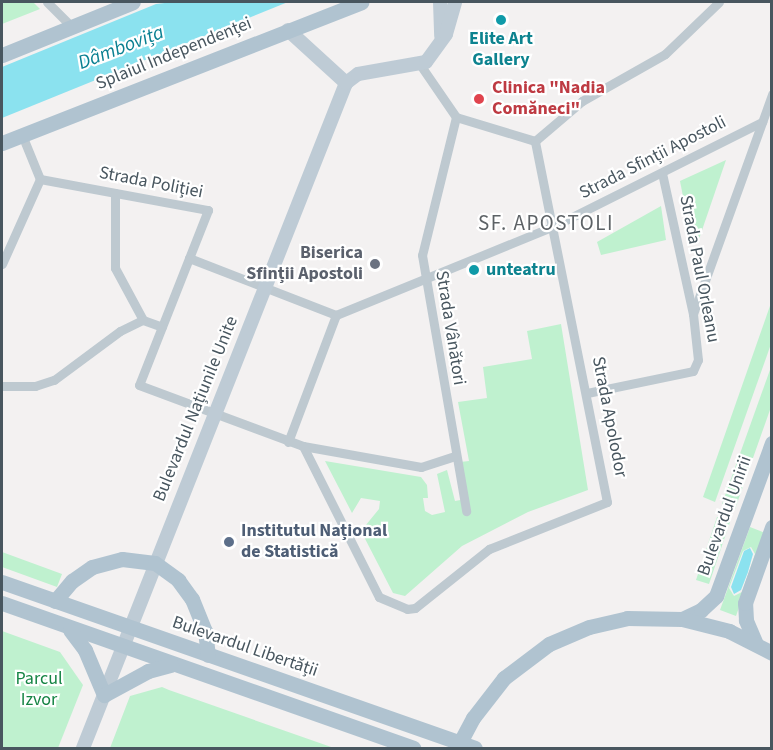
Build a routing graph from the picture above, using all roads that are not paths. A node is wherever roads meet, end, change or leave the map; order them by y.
1 (47, 2) edge
2 (361, 2) edge
3 (440, 2) edge
4 (719, 2) edge
5 (128, 3) edge
6 (456, 4) edge
7 (72, 27) junction
8 (288, 30) junction
9 (440, 44) junction
10 (2, 55) edge
11 (421, 66) junction
12 (346, 83) junction
13 (771, 94) edge
14 (456, 117) junction
15 (762, 122) junction
16 (22, 135) junction
17 (535, 141) junction
18 (2, 143) edge
19 (662, 173) junction
20 (40, 178) junction
21 (115, 193) junction
22 (554, 226) junction
23 (189, 258) junction
24 (2, 264) edge
25 (424, 280) junction
26 (264, 288) junction
27 (693, 314) junction
28 (336, 315) junction
29 (143, 320) junction
30 (162, 327) junction
31 (2, 386) edge
32 (587, 393) junction
33 (214, 415) junction
34 (288, 442) junction
35 (771, 443) edge
36 (303, 446) junction
37 (455, 456) junction
38 (466, 511) dead end
39 (771, 528) edge
40 (155, 563) junction
41 (2, 582) edge
42 (55, 601) junction
43 (2, 603) edge
44 (682, 619) junction
45 (130, 628) junction
46 (69, 629) junction
47 (756, 644) junction
48 (123, 649) junction
49 (771, 653) edge
50 (208, 655) junction
51 (171, 665) junction
52 (104, 695) junction
53 (458, 746) edge
54 (83, 748) edge
55 (413, 748) edge
56 (475, 748) edge

1 - 7 street
2 - 8 main road, Splaiul Independenței
3 - 9 main road
4 - 17 street
5 - 7 main road
6 - 9 main road
7 - 10 main road
8 - 12 main road
8 - 16 main road, Splaiul Independenței
9 - 11 main road
11 - 12 main road
11 - 14 street
12 - 26 main road, Bulevardul Națiunile Unite
13 - 15 street
14 - 17 street
14 - 25 street, Strada Vânători
15 - 19 street, Strada Sfinții Apostoli
15 - 27 street
16 - 18 main road, Splaiul Independenței
16 - 20 street
17 - 22 street, Strada Apolodor
19 - 22 street, Strada Sfinții Apostoli
19 - 27 street, Strada Paul Orleanu
20 - 21 street, Strada Poliției
20 - 24 street
21 - 23 street, Strada Poliției
21 - 29 street
22 - 25 street, Strada Sfinții Apostoli
22 - 32 street, Strada Apolodor
23 - 26 street
23 - 30 street
25 - 28 street, Strada Sfinții Apostoli
25 - 37 street, Strada Vânători
26 - 28 street
26 - 33 main road, Bulevardul Națiunile Unite
27 - 32 street, Strada Paul Orleanu
28 - 34 street
29 - 30 street
29 - 31 street
30 - 33 street
32 - 36 street, Strada Apolodor
33 - 34 street
33 - 40 main road, Bulevardul Națiunile Unite
34 - 36 street
35 - 44 main road, Bulevardul Unirii
36 - 37 street
37 - 38 street, Strada Vânători
39 - 47 main road
40 - 42 main road
40 - 45 main road, Bulevardul Națiunile Unite
40 - 50 main road
41 - 42 main road, Bulevardul Libertății
42 - 45 main road, Bulevardul Libertății
43 - 46 main road
44 - 47 main road
44 - 53 main road
45 - 48 main road, Bulevardul Națiunile Unite
45 - 50 main road, Bulevardul Libertății
46 - 48 main road
46 - 52 main road
47 - 49 main road
48 - 51 main road
48 - 52 main road, Bulevardul Națiunile Unite
50 - 53 main road, Bulevardul Libertății
51 - 52 main road
51 - 55 main road
52 - 54 main road, Bulevardul Națiunile Unite
53 - 56 main road, Bulevardul Libertății

